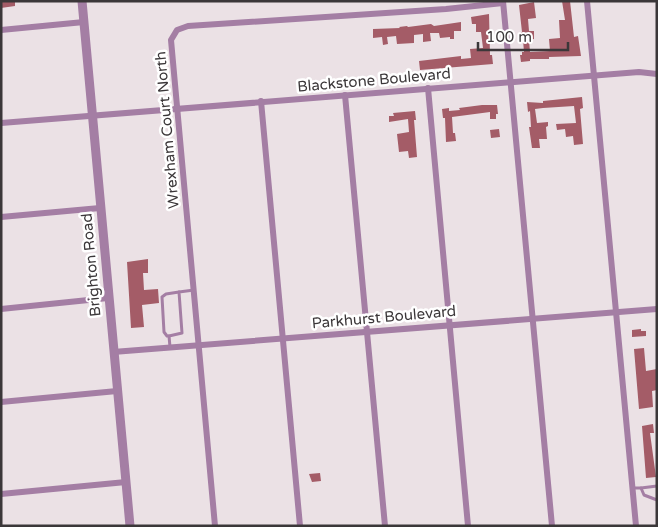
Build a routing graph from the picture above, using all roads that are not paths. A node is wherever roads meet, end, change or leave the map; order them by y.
1 (82, 1) edge
2 (587, 1) edge
3 (503, 2) edge
4 (84, 22) junction
5 (1, 30) edge
6 (657, 74) edge
7 (594, 76) junction
8 (511, 82) junction
9 (428, 88) junction
10 (344, 95) junction
11 (261, 101) junction
12 (178, 108) junction
13 (92, 115) junction
14 (1, 123) edge
15 (100, 208) junction
16 (1, 217) edge
17 (194, 290) junction
18 (179, 292) junction
19 (108, 298) junction
20 (1, 309) edge
21 (657, 309) edge
22 (616, 312) junction
23 (533, 318) junction
24 (450, 325) junction
25 (367, 331) junction
26 (170, 336) junction
27 (282, 338) junction
28 (199, 345) junction
29 (170, 347) junction
30 (113, 352) junction
31 (117, 391) junction
32 (1, 402) edge
33 (126, 482) junction
34 (657, 486) edge
35 (641, 488) junction
36 (632, 489) junction
37 (1, 494) edge
38 (657, 500) edge
39 (130, 526) edge
40 (215, 526) edge
41 (300, 526) edge
42 (385, 526) edge
43 (468, 526) edge
44 (552, 526) edge
45 (636, 526) edge

1 - 4 street, Brighton Road
2 - 7 street
3 - 8 street
3 - 12 street, Wrexham Court North
4 - 5 street
4 - 13 street, Brighton Road
6 - 7 street, Blackstone Boulevard
7 - 8 street, Blackstone Boulevard
7 - 22 street
8 - 9 street, Blackstone Boulevard
8 - 23 street
9 - 10 street, Blackstone Boulevard
9 - 24 street
10 - 11 street, Blackstone Boulevard
10 - 25 street
11 - 12 street, Blackstone Boulevard
11 - 27 street
12 - 13 street, Blackstone Boulevard
12 - 17 street, Wrexham Court North
13 - 14 street, Blackstone Boulevard
13 - 15 street, Brighton Road
15 - 16 street
15 - 19 street, Brighton Road
17 - 18 lane
17 - 28 street, Wrexham Court North
18 - 26 lane
18 - 26 lane
19 - 20 street
19 - 30 street, Brighton Road
21 - 22 street, Parkhurst Boulevard
22 - 23 street, Parkhurst Boulevard
22 - 36 street
23 - 24 street, Parkhurst Boulevard
23 - 44 street
24 - 25 street, Parkhurst Boulevard
24 - 43 street
25 - 27 street, Parkhurst Boulevard
25 - 42 street
26 - 29 lane
27 - 28 street, Parkhurst Boulevard
27 - 41 street
28 - 29 street, Parkhurst Boulevard
28 - 40 street, Wrexham Court North
29 - 30 street, Parkhurst Boulevard
30 - 31 street, Brighton Road
31 - 32 street
31 - 33 street, Brighton Road
33 - 37 street
33 - 39 street, Brighton Road
34 - 35 lane
35 - 36 lane
35 - 38 lane
36 - 45 street

